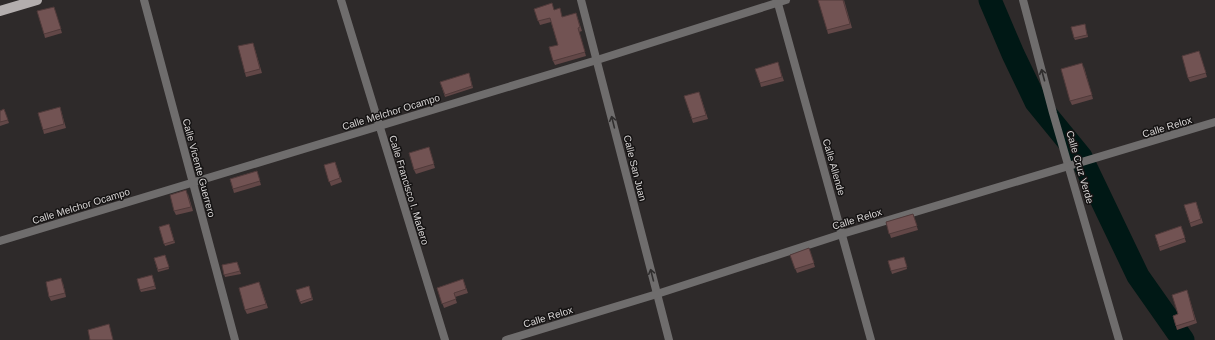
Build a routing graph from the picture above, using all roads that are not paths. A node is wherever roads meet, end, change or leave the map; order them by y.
1 (37, 0) edge
2 (144, 0) edge
3 (341, 0) edge
4 (581, 0) edge
5 (786, 0) edge
6 (1023, 0) edge
7 (777, 1) edge
8 (0, 11) edge
9 (597, 60) junction
10 (1215, 122) edge
11 (379, 126) junction
12 (1069, 166) junction
13 (192, 183) junction
14 (842, 234) junction
15 (0, 241) edge
16 (657, 294) junction
17 (235, 340) edge
18 (445, 340) edge
19 (506, 340) edge
20 (669, 340) edge
21 (871, 340) edge
22 (1119, 340) edge

1 - 8 main road
2 - 13 street, Calle Vicente Guerrero
3 - 11 street, Calle Francisco I. Madero
4 - 9 street, Calle San Juan
5 - 7 street, Calle Melchor Ocampo
12 -> 6 street, Calle Cruz Verde
7 - 9 street, Calle Melchor Ocampo
7 - 14 street, Calle Allende
9 - 11 street, Calle Melchor Ocampo
16 -> 9 street, Calle San Juan
10 - 12 street, Calle Relox
11 - 13 street, Calle Melchor Ocampo
11 - 18 street, Calle Francisco I. Madero
12 - 14 street, Calle Relox
12 - 22 street, Calle Cruz Verde
13 - 15 street, Calle Melchor Ocampo
13 - 17 street, Calle Vicente Guerrero
14 - 16 street, Calle Relox
14 - 21 street, Calle Allende
16 - 19 street, Calle Relox
16 - 20 street, Calle San Juan

